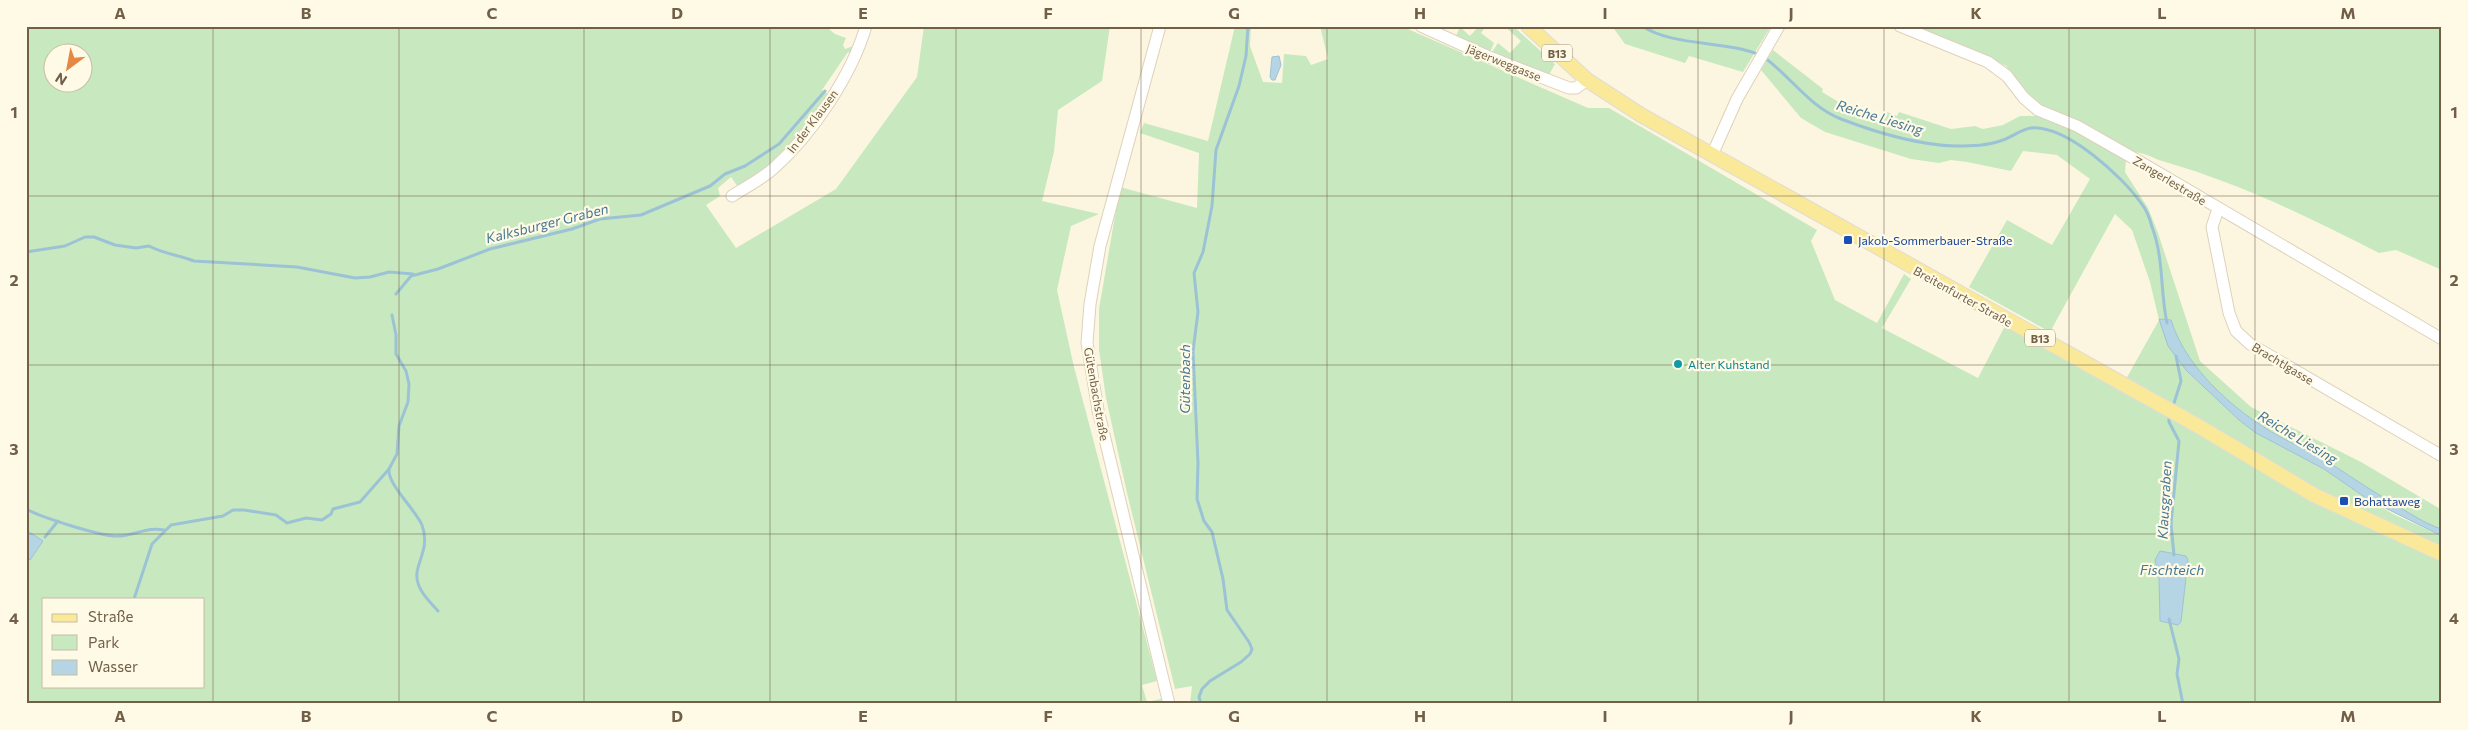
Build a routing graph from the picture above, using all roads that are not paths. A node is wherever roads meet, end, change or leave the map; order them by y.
1 (866, 26) edge
2 (1160, 26) edge
3 (1420, 26) edge
4 (1528, 26) edge
5 (1779, 26) edge
6 (1900, 26) edge
7 (1587, 80) junction
8 (1712, 155) junction
9 (732, 196) dead end
10 (2218, 209) junction
11 (2442, 339) edge
12 (2442, 456) edge
13 (2442, 554) edge
14 (1169, 704) edge

1 - 9 street, In der Klausen
2 - 14 street, Gütenbachstraße
3 - 7 street, Jägerweggasse
4 - 7 main road, Breitenfurter Straße / B13
5 - 8 street
6 - 10 street, Zangerlestraße
7 - 8 main road, Breitenfurter Straße / B13
8 - 13 main road, Breitenfurter Straße / B13
10 - 11 street, Zangerlestraße
10 - 12 street, Brachtlgasse

